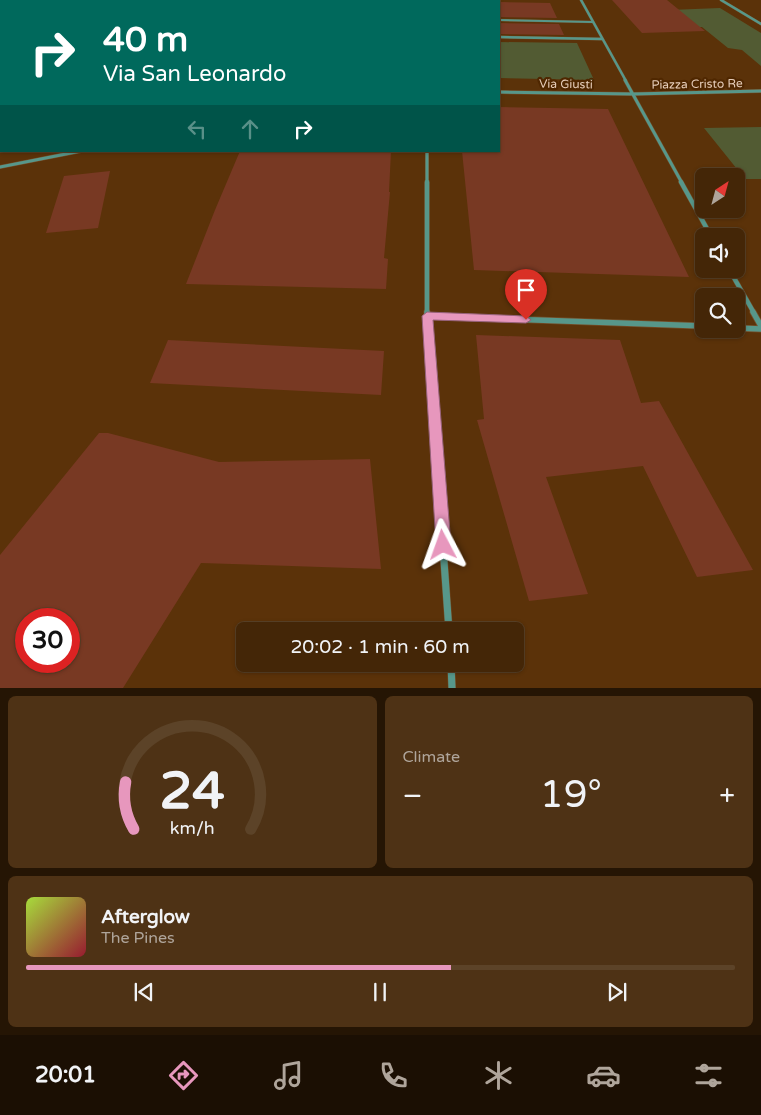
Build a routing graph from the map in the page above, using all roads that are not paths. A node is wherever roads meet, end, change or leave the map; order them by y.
1 (581, 0) edge
2 (721, 0) edge
3 (500, 20) edge
4 (593, 22) junction
5 (761, 24) edge
6 (500, 38) edge
7 (602, 39) junction
8 (500, 92) edge
9 (761, 92) edge
10 (633, 94) junction
11 (76, 152) edge
12 (427, 152) edge
13 (0, 167) edge
14 (708, 228) edge
15 (735, 278) edge
16 (427, 316) junction
17 (695, 326) edge
18 (761, 327) edge
19 (745, 328) edge
20 (448, 622) edge
21 (451, 672) edge
22 (452, 688) edge

1 - 4 street
2 - 5 street
3 - 4 lane
4 - 7 street
6 - 7 street
7 - 10 street
8 - 10 street, Via Giusti
9 - 10 street, Piazza Cristo Re
10 - 14 street
11 - 13 street
12 - 16 street
15 - 18 street
16 - 17 street
16 - 20 street
18 - 19 street
21 - 22 street

